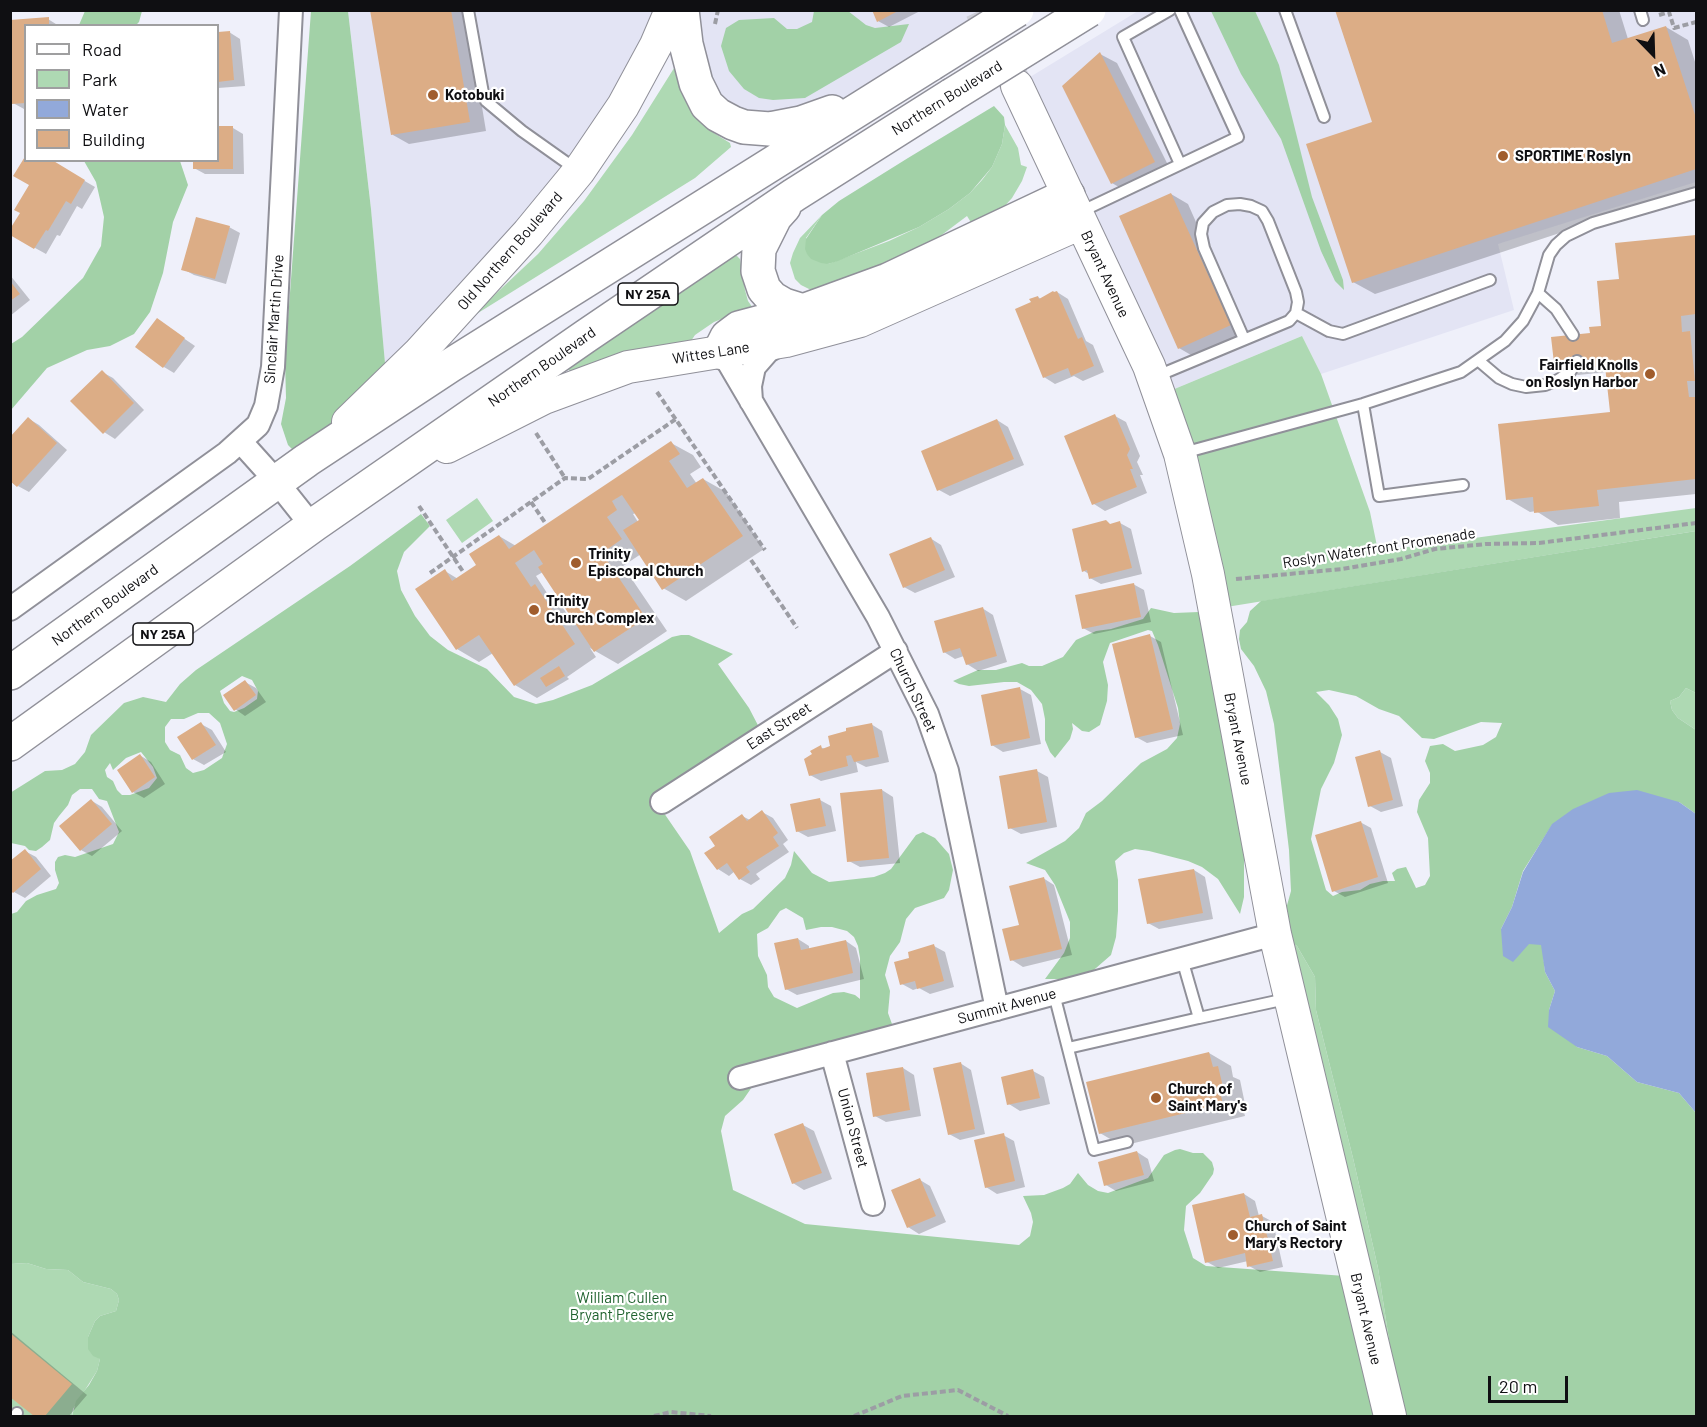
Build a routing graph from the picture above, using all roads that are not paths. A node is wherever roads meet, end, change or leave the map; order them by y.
1 (291, 10) edge
2 (468, 10) edge
3 (671, 10) edge
4 (682, 10) edge
5 (1017, 10) edge
6 (1089, 10) edge
7 (1170, 10) edge
8 (1180, 10) edge
9 (1285, 10) edge
10 (931, 64) junction
11 (1017, 86) tunnel mouth
12 (1324, 117) dead end
13 (1180, 164) junction
14 (579, 171) junction
15 (1696, 192) edge
16 (794, 195) junction
17 (1075, 211) junction
18 (1490, 280) dead end
19 (1538, 293) junction
20 (803, 311) junction
21 (1296, 313) junction
22 (1573, 335) dead end
23 (1244, 339) junction
24 (786, 341) junction
25 (723, 352) junction
26 (1479, 360) junction
27 (1577, 361) dead end
28 (1154, 377) junction
29 (751, 401) junction
30 (1363, 404) junction
31 (241, 442) junction
32 (1180, 454) junction
33 (307, 460) junction
34 (277, 482) junction
35 (1463, 485) dead end
36 (349, 500) junction
37 (312, 526) junction
38 (10, 609) edge
39 (896, 651) junction
40 (10, 673) edge
41 (10, 744) edge
42 (662, 802) dead end
43 (1275, 934) junction
44 (1182, 959) junction
45 (1054, 994) junction
46 (1290, 998) junction
47 (997, 1009) junction
48 (1199, 1018) junction
49 (1068, 1048) junction
50 (832, 1053) junction
51 (740, 1078) dead end
52 (1127, 1142) dead end
53 (873, 1204) dead end
54 (1390, 1416) edge

1 - 31 street, Sinclair Martin Drive
2 - 14 lane
3 - 14 main road, Old Northern Boulevard
4 - 10 main road
5 - 10 main road, Northern Boulevard / NY 25A, bridge
6 - 16 main road, Northern Boulevard / NY 25A, bridge
7 - 13 lane
8 - 13 lane
9 - 12 lane
10 - 33 main road, Northern Boulevard / NY 25A
11 - 17 main road, Bryant Avenue
13 - 17 lane
14 - 33 main road, Old Northern Boulevard
15 - 19 lane
16 - 20 main road
16 - 36 main road, Northern Boulevard / NY 25A
17 - 20 main road
17 - 24 main road, Wittes Lane
17 - 28 main road, Bryant Avenue
18 - 21 lane
19 - 22 lane
19 - 26 lane
20 - 25 main road
21 - 23 lane
21 - 23 lane
23 - 28 lane
24 - 25 main road, Wittes Lane
24 - 29 street
25 - 29 street, Church Street
25 - 36 main road, Wittes Lane
26 - 27 lane
26 - 30 lane
28 - 32 main road, Bryant Avenue
29 - 39 street, Church Street
30 - 32 lane
30 - 35 lane
31 - 34 street
31 - 38 street, Sinclair Martin Drive
32 - 43 main road, Bryant Avenue
33 - 34 main road, Northern Boulevard / NY 25A
34 - 37 street
34 - 40 main road, Northern Boulevard / NY 25A
36 - 37 main road, Northern Boulevard / NY 25A
37 - 41 main road, Northern Boulevard / NY 25A
39 - 42 street, East Street
39 - 47 street, Church Street
43 - 44 street, Summit Avenue
43 - 46 main road, Bryant Avenue
44 - 45 street, Summit Avenue
44 - 48 lane
45 - 47 street, Summit Avenue
45 - 49 lane
46 - 48 lane
46 - 54 main road, Bryant Avenue
47 - 50 street, Summit Avenue
48 - 49 lane
49 - 52 lane
50 - 51 street, Summit Avenue
50 - 53 street, Union Street

